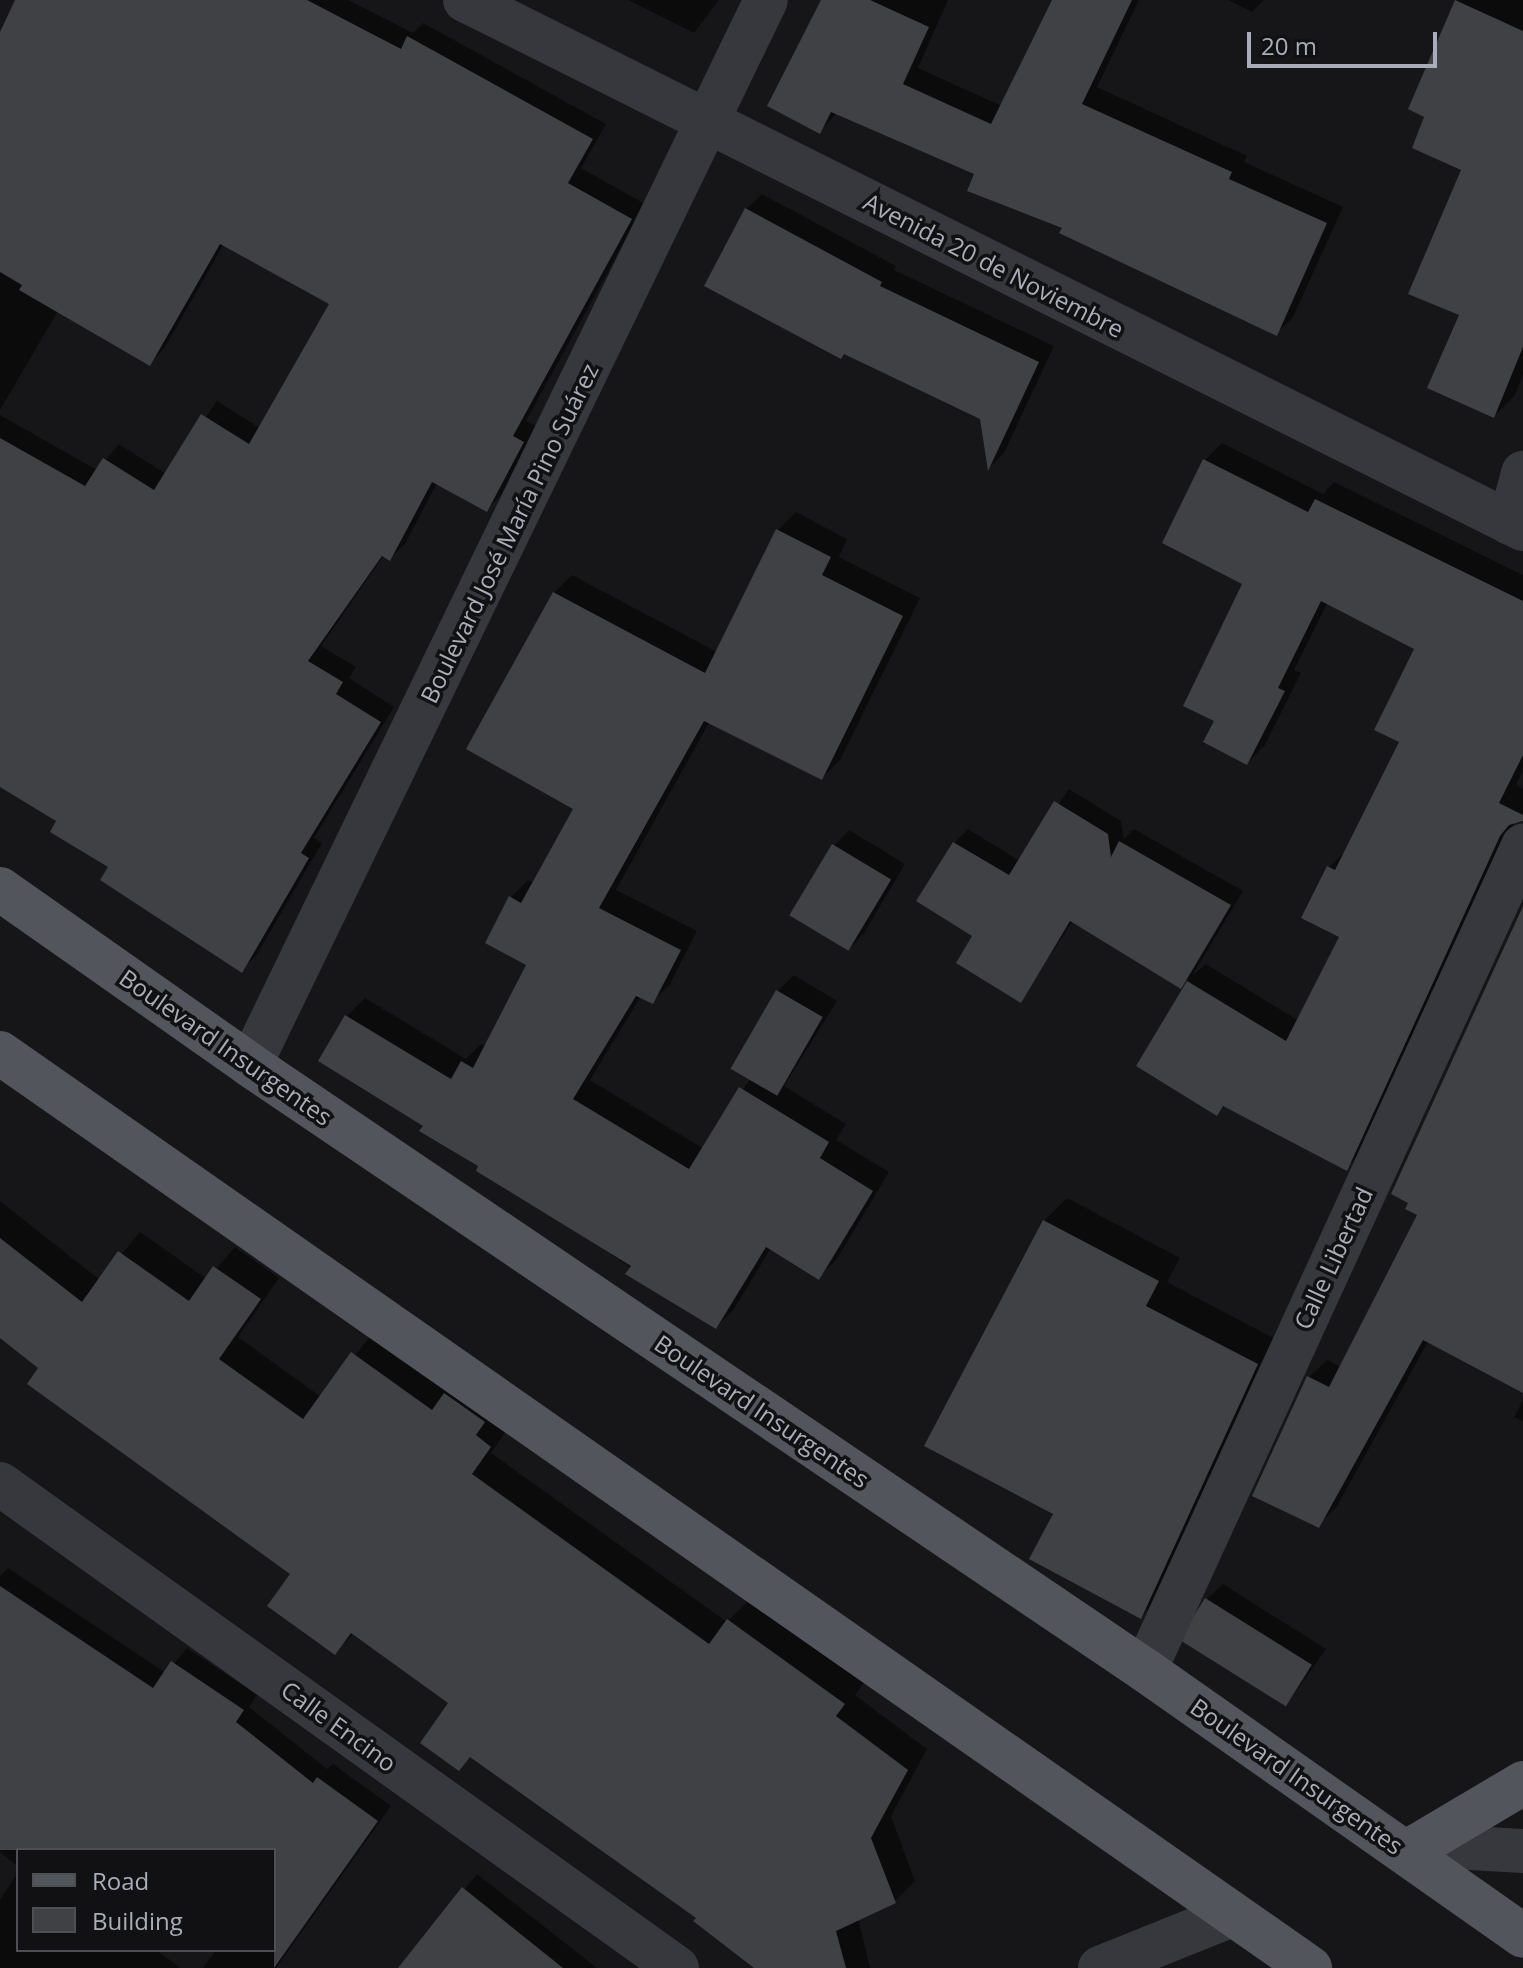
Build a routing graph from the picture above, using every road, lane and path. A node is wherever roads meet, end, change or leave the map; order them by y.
1 (465, 0) edge
2 (766, 0) edge
3 (708, 122) junction
4 (1523, 473) edge
5 (1516, 526) edge
6 (1523, 846) edge
7 (0, 889) edge
8 (0, 1053) edge
9 (250, 1065) junction
10 (0, 1484) edge
11 (1145, 1670) junction
12 (1523, 1783) edge
13 (1413, 1849) junction
14 (1523, 1851) edge
15 (1232, 1915) junction
16 (1523, 1936) edge
17 (1301, 1965) edge
18 (677, 1968) edge
19 (1100, 1968) edge

1 - 3 street, Avenida 20 de Noviembre
2 - 3 street, Boulevard José María Pino Suárez
3 - 5 street, Avenida 20 de Noviembre
3 - 9 street, Boulevard José María Pino Suárez
4 - 5 street
6 - 11 street, Calle Libertad
7 - 9 main road, Boulevard Insurgentes
8 - 15 main road
9 - 11 main road, Boulevard Insurgentes
10 - 18 street, Calle Encino
11 - 13 main road, Boulevard Insurgentes
12 - 13 main road
13 - 14 street
13 - 16 main road, Boulevard Insurgentes
15 - 17 main road
15 - 19 street

